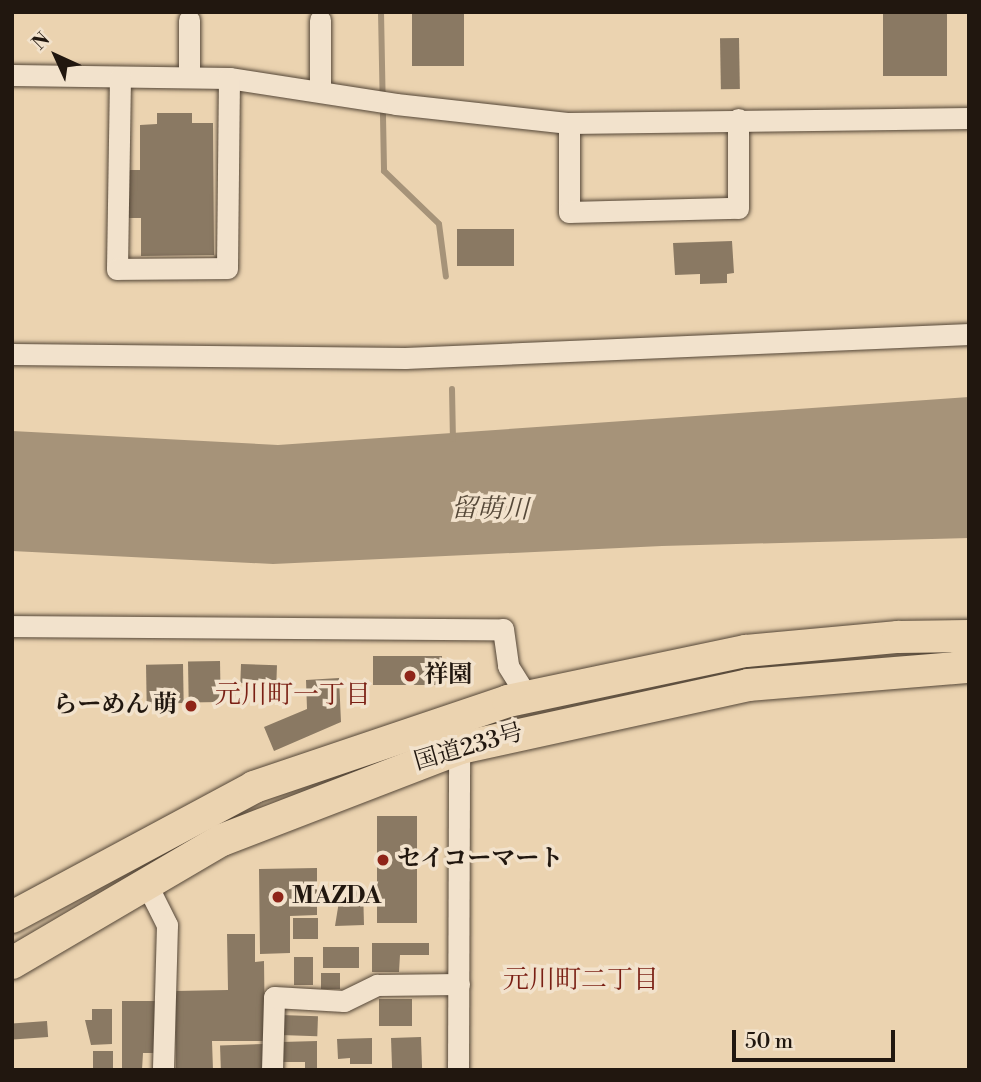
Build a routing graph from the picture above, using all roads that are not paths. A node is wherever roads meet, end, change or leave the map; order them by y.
1 (189, 20) dead end
2 (320, 20) dead end
3 (12, 75) edge
4 (120, 77) junction
5 (189, 77) junction
6 (229, 78) junction
7 (320, 91) junction
8 (969, 118) edge
9 (738, 119) junction
10 (569, 123) junction
11 (969, 334) edge
12 (12, 354) edge
13 (12, 626) edge
14 (969, 636) edge
15 (969, 667) edge
16 (527, 696) junction
17 (459, 733) junction
18 (146, 883) junction
19 (12, 917) edge
20 (12, 963) edge
21 (459, 984) junction
22 (163, 1070) edge
23 (272, 1070) edge
24 (458, 1070) edge

1 - 5 street
2 - 7 street
3 - 4 street
4 - 5 street
4 - 6 street
5 - 6 street
6 - 7 street
7 - 10 street
8 - 9 street
9 - 10 street
9 - 10 street
11 - 12 street
13 - 16 street
14 - 16 highway, 国道233号
15 - 17 highway, 国道233号
16 - 17 highway, 国道233号
17 - 18 highway, 国道233号
17 - 19 highway, 国道233号
17 - 21 street
18 - 20 highway, 国道233号
18 - 22 street
21 - 23 street
21 - 24 street

